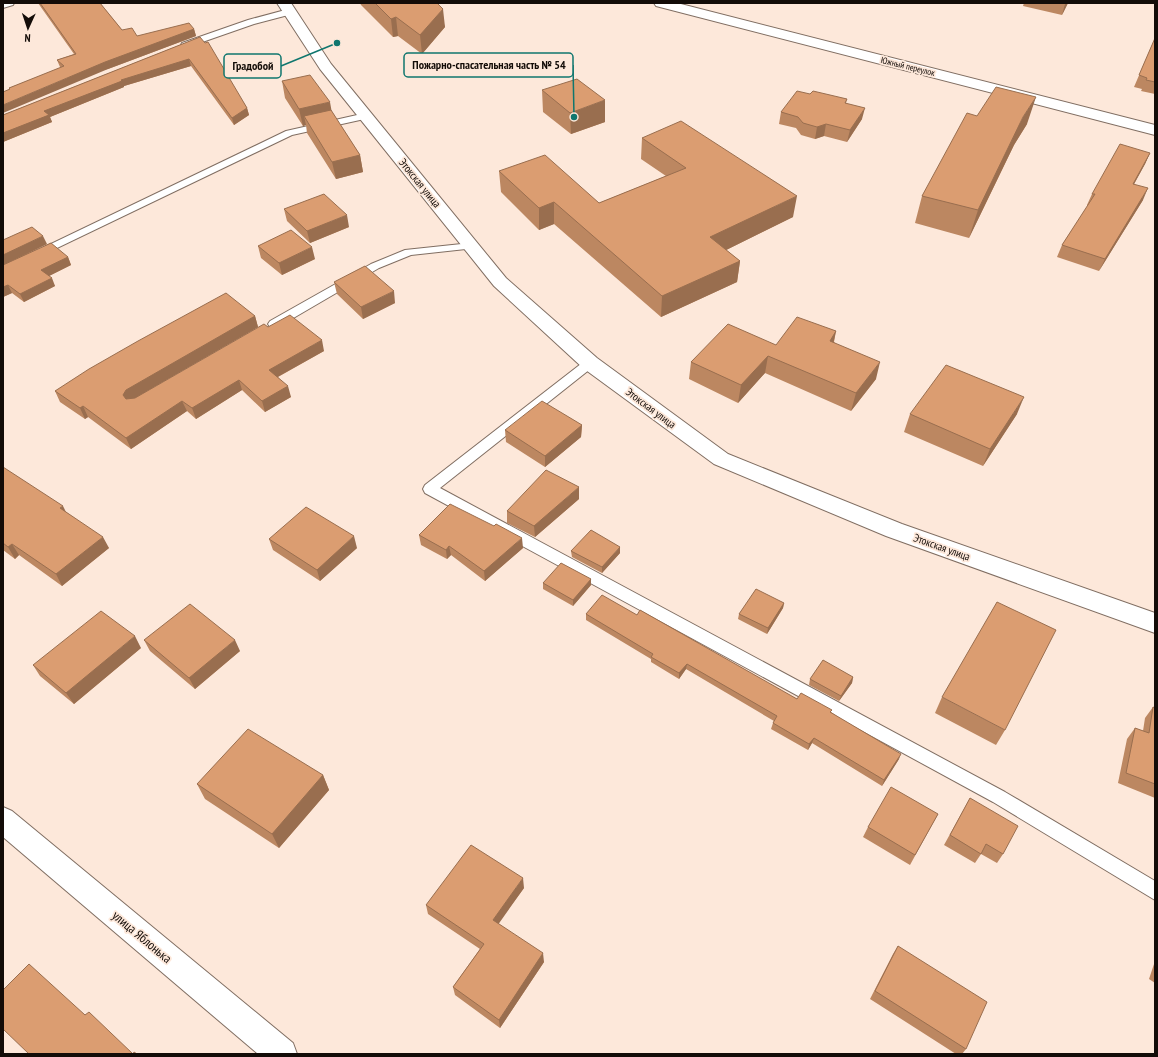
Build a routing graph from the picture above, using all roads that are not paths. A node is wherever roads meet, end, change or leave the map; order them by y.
1 (10, 3) edge
2 (661, 3) edge
3 (3, 5) edge
4 (286, 7) edge
5 (180, 47) edge
6 (366, 116) junction
7 (1155, 130) edge
8 (471, 246) junction
9 (3, 271) edge
10 (265, 330) edge
11 (590, 363) junction
12 (1155, 623) edge
13 (3, 820) edge
14 (1155, 890) edge
15 (282, 1054) edge

1 - 3 lane
2 - 7 main road, Южный переулок
4 - 5 lane
4 - 6 main road, Этокская улица
6 - 8 main road, Этокская улица
6 - 9 lane
8 - 10 lane
8 - 11 main road, Этокская улица
11 - 12 main road, Этокская улица
11 - 14 lane
13 - 15 main road, улица Яблонька

